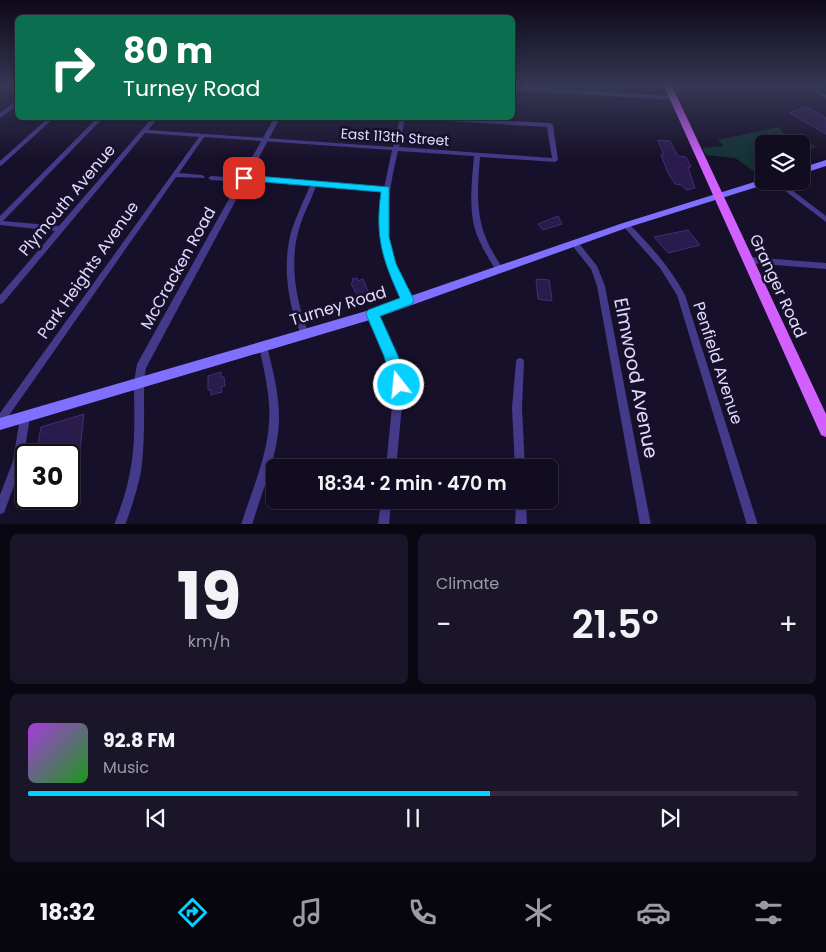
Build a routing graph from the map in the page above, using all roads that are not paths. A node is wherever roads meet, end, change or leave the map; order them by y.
1 (678, 110) edge
2 (49, 120) edge
3 (98, 120) edge
4 (153, 120) edge
5 (276, 120) edge
6 (403, 120) edge
7 (465, 120) edge
8 (143, 131) junction
9 (202, 136) junction
10 (265, 140) junction
11 (396, 149) junction
12 (477, 155) junction
13 (826, 163) edge
14 (0, 164) edge
15 (810, 168) edge
16 (174, 175) junction
17 (202, 177) dead end
18 (211, 178) dead end
19 (243, 179) junction
20 (314, 184) junction
21 (755, 185) edge
22 (386, 190) junction
23 (787, 190) edge
24 (719, 197) junction
25 (826, 220) edge
26 (0, 221) edge
27 (626, 225) junction
28 (60, 229) junction
29 (575, 244) junction
30 (748, 260) junction
31 (826, 266) edge
32 (499, 268) junction
33 (408, 300) junction
34 (0, 301) edge
35 (373, 314) junction
36 (304, 332) junction
37 (263, 346) junction
38 (520, 362) dead end
39 (139, 382) junction
40 (25, 418) junction
41 (0, 423) edge
42 (826, 430) edge
43 (392, 459) edge
44 (520, 459) edge
45 (0, 509) edge
46 (385, 509) edge
47 (521, 509) edge
48 (119, 524) edge
49 (246, 524) edge
50 (383, 524) edge
51 (522, 524) edge
52 (646, 524) edge
53 (753, 524) edge

1 - 24 main road, Granger Road
2 - 14 street
3 - 26 street
4 - 8 street, Plymouth Avenue
5 - 10 street, McCracken Road
6 - 11 street
7 - 12 street, East 113th Street
8 - 9 street, East 113th Street
8 - 28 street, Plymouth Avenue
9 - 10 street, East 113th Street
9 - 16 street, Park Heights Avenue
10 - 11 street, East 113th Street
10 - 19 street, McCracken Road
11 - 12 street, East 113th Street
11 - 22 street
12 - 32 street
13 - 15 main road
16 - 17 street
16 - 41 street, Park Heights Avenue
18 - 19 street
19 - 20 street
19 - 39 street, McCracken Road
20 - 22 street
20 - 36 street
21 - 24 main road, Turney Road
22 - 33 street
23 - 25 street
24 - 27 main road, Turney Road
24 - 30 main road, Granger Road
26 - 28 street
27 - 29 main road, Turney Road
27 - 53 street, Penfield Avenue
28 - 34 street, Plymouth Avenue
29 - 32 main road, Turney Road
29 - 52 street, Elmwood Avenue
30 - 31 street
30 - 42 main road, Granger Road
32 - 33 main road, Turney Road
33 - 35 main road, Turney Road
35 - 36 main road, Turney Road
35 - 43 street
36 - 37 main road, Turney Road
37 - 39 main road, Turney Road
37 - 49 street
38 - 44 street
39 - 40 main road, Turney Road
39 - 48 street
40 - 41 main road, Turney Road
40 - 45 street
46 - 50 street
47 - 51 street

